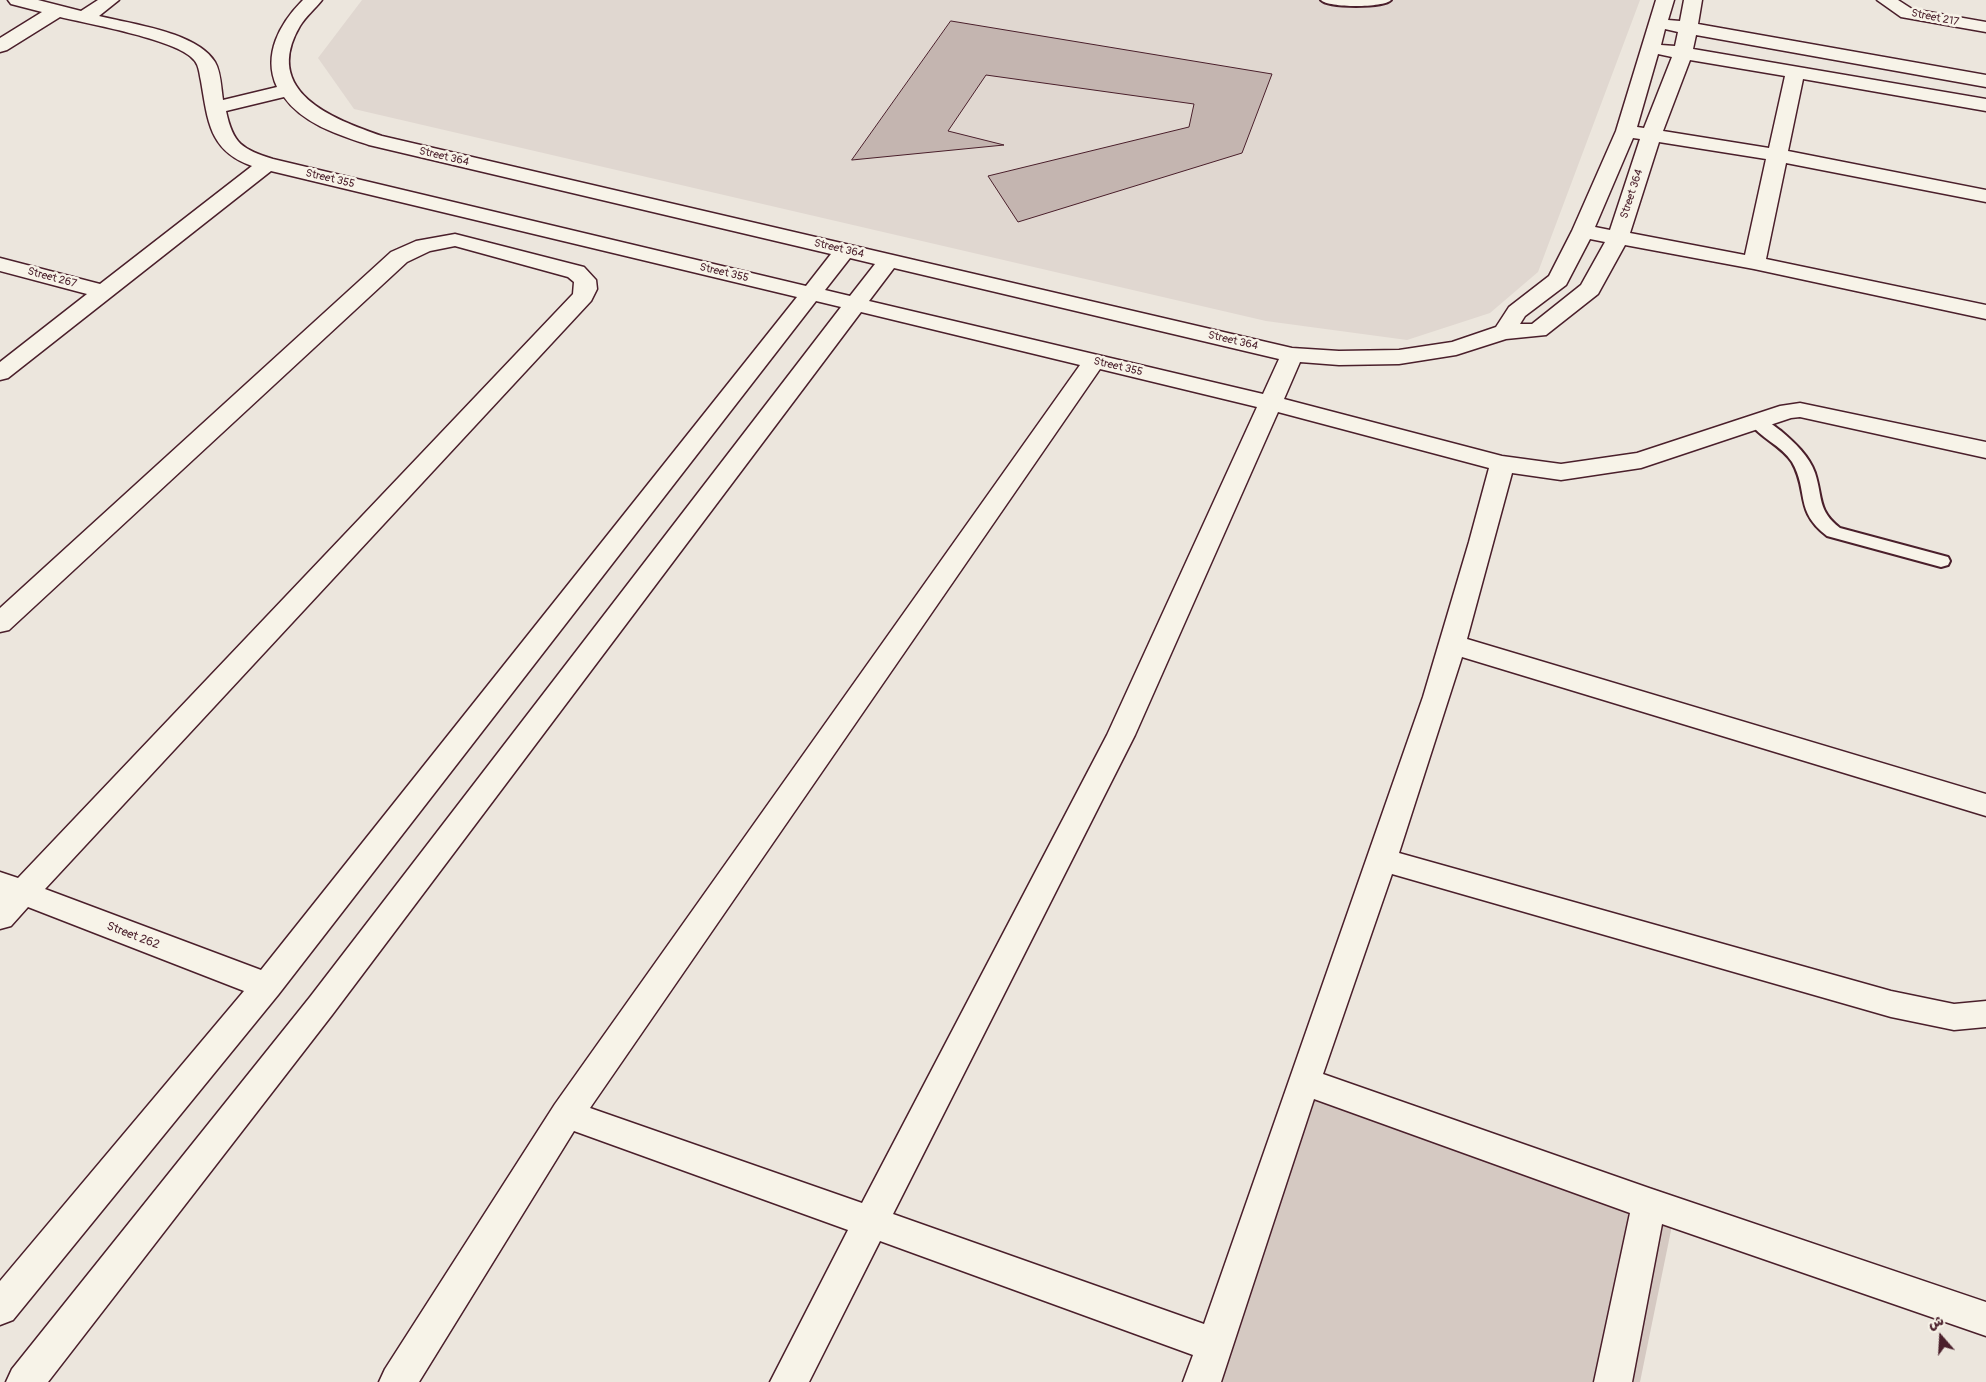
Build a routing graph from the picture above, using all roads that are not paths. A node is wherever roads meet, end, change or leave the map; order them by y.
1 (18, 0) edge
2 (110, 0) edge
3 (313, 0) edge
4 (1328, 0) edge
5 (1384, 0) edge
6 (1665, 0) edge
7 (1693, 0) edge
8 (1886, 0) edge
9 (58, 10) junction
10 (84, 17) junction
11 (1658, 24) junction
12 (1986, 27) edge
13 (1687, 28) junction
14 (0, 46) edge
15 (1651, 49) junction
16 (1683, 53) junction
17 (1795, 72) junction
18 (1986, 81) edge
19 (289, 90) junction
20 (1986, 105) edge
21 (217, 107) junction
22 (1626, 131) junction
23 (1651, 135) junction
24 (1777, 155) junction
25 (268, 164) junction
26 (1986, 196) edge
27 (1583, 231) junction
28 (1618, 238) junction
29 (845, 250) junction
30 (889, 260) junction
31 (1754, 263) junction
32 (0, 264) edge
33 (104, 292) junction
34 (811, 294) junction
35 (856, 304) junction
36 (1986, 312) edge
37 (1504, 332) junction
38 (1292, 355) junction
39 (1094, 361) junction
40 (0, 373) edge
41 (1271, 403) junction
42 (1758, 422) junction
43 (1986, 450) edge
44 (1502, 464) junction
45 (1941, 561) dead end
46 (0, 623) edge
47 (1451, 644) junction
48 (1986, 805) edge
49 (1383, 860) junction
50 (12, 889) edge
51 (0, 917) edge
52 (267, 986) junction
53 (1986, 1014) edge
54 (1304, 1081) junction
55 (567, 1114) junction
56 (1650, 1204) junction
57 (872, 1223) junction
58 (0, 1308) edge
59 (1986, 1319) edge
60 (1216, 1345) junction
61 (25, 1382) edge
62 (398, 1382) edge
63 (789, 1382) edge
64 (1202, 1382) edge
65 (1613, 1382) edge

1 - 9 street, Street 355
2 - 10 street
3 - 19 street, Street 364
4 - 5 lane
6 - 11 street
7 - 13 street, Street 364
8 - 12 street, Street 217
9 - 10 street, Street 355
9 - 14 street
10 - 21 street, Street 355
11 - 13 street
11 - 15 street
13 - 16 street, Street 364
13 - 18 street
15 - 16 street
15 - 22 street
16 - 17 street
16 - 23 street, Street 364
17 - 20 street
17 - 24 street
19 - 21 street
19 - 29 street, Street 364
21 - 25 street, Street 355
22 - 23 street
22 - 27 street
23 - 24 street
23 - 28 street, Street 364
24 - 26 street
24 - 31 street
25 - 33 street
25 - 34 street, Street 355
27 - 28 street
27 - 37 street
28 - 31 street
28 - 37 street, Street 364
29 - 30 street, Street 364
29 - 34 street
30 - 35 street
30 - 38 street, Street 364
31 - 36 street
32 - 33 street, Street 267
33 - 40 street
34 - 35 street, Street 355
34 - 52 street
35 - 39 street, Street 355
35 - 61 street
37 - 38 street, Street 364
38 - 41 street
39 - 41 street, Street 355
39 - 55 street
41 - 44 street, Street 355
41 - 57 street
42 - 43 street, Street 355
42 - 44 street, Street 355
42 - 45 lane
44 - 47 street
46 - 50 street
47 - 48 street
47 - 49 street
49 - 53 street
49 - 54 street
50 - 51 street
50 - 52 street, Street 262
52 - 58 street
54 - 56 street
54 - 60 street
55 - 57 street
55 - 62 street
56 - 59 street
56 - 65 street
57 - 60 street
57 - 63 street
60 - 64 street

